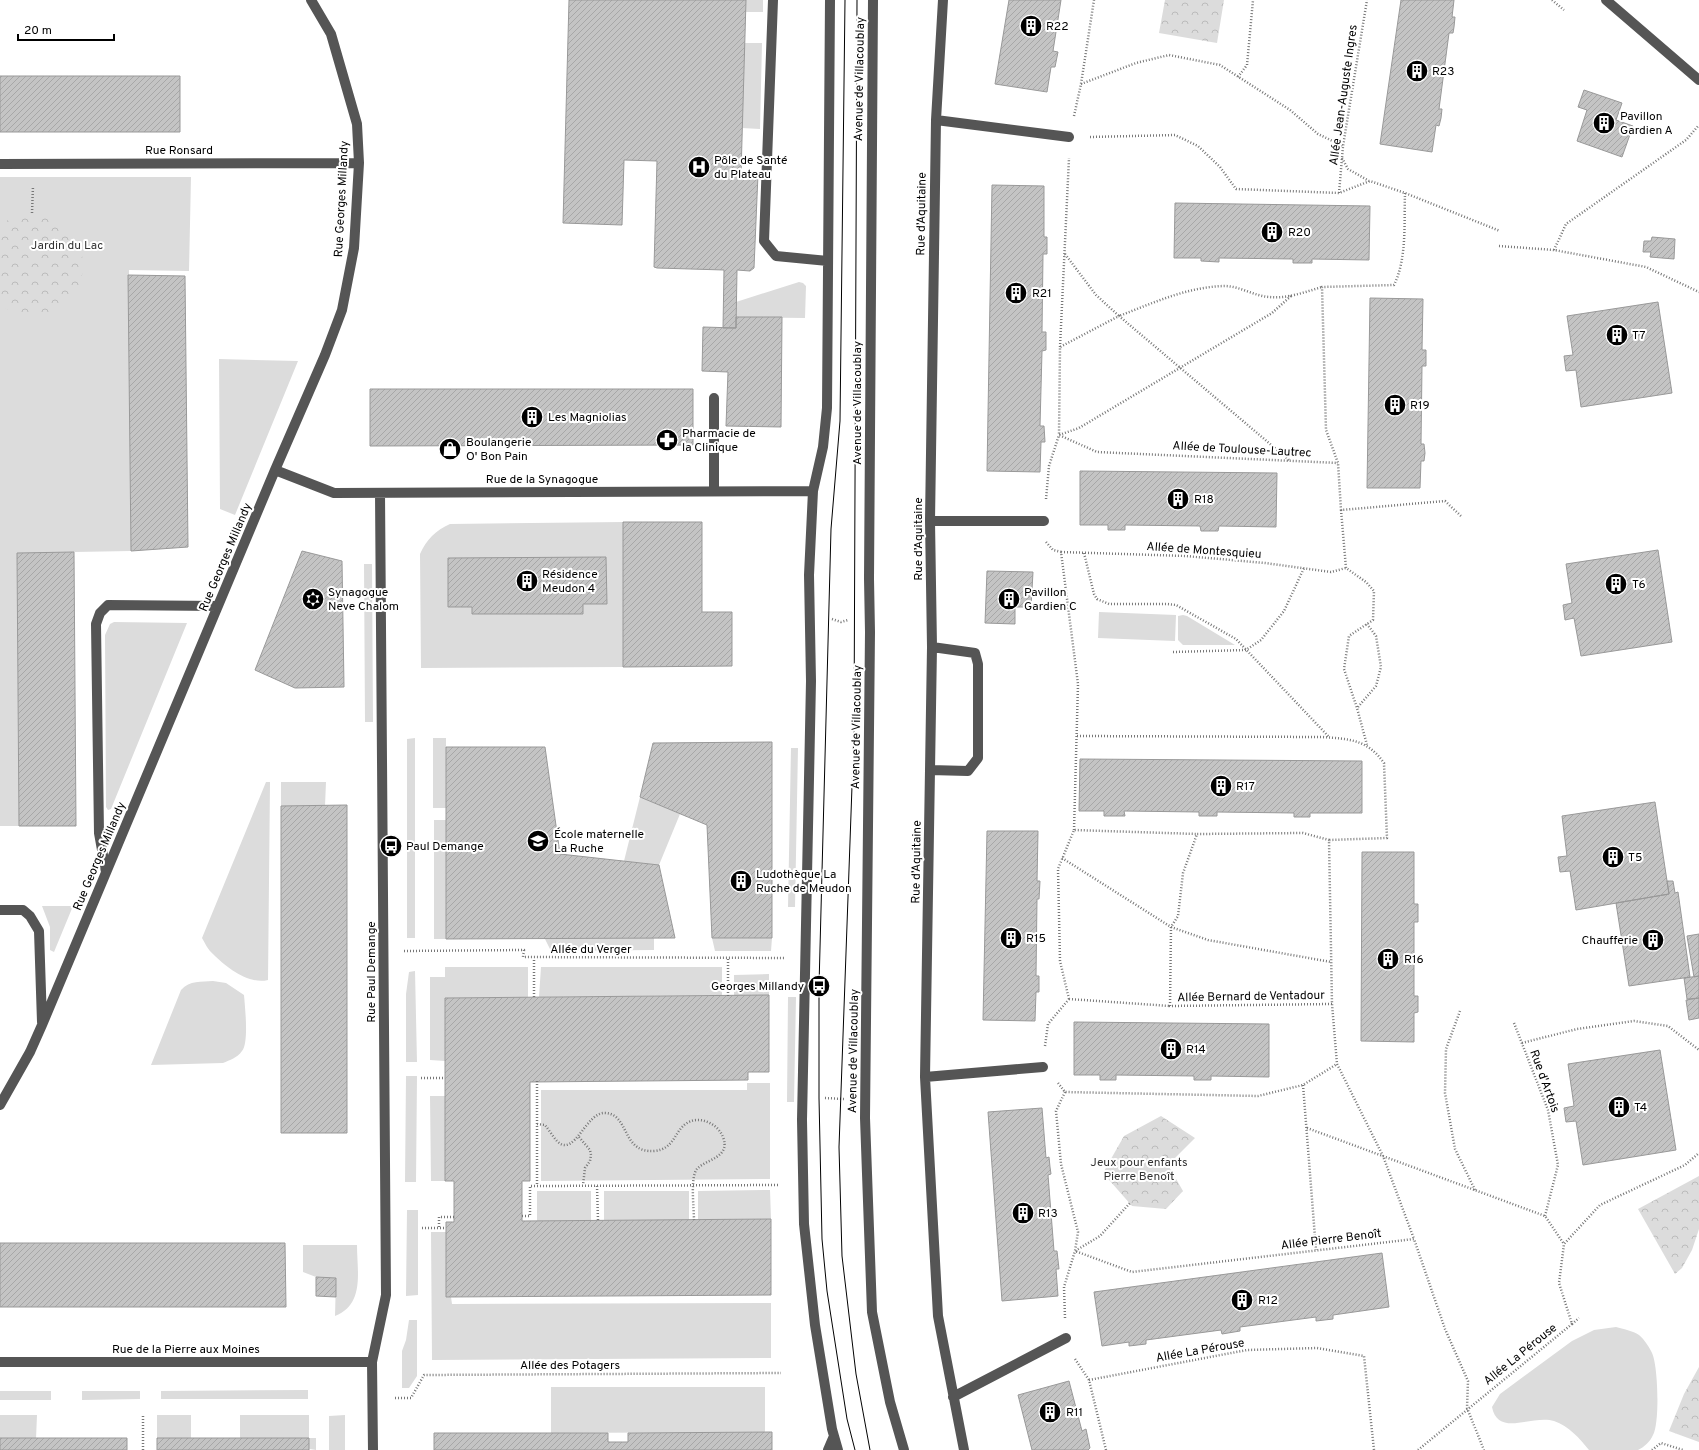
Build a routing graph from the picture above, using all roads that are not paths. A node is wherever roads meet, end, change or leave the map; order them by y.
1 (311, 0) edge
2 (773, 0) edge
3 (830, 0) edge
4 (873, 0) edge
5 (943, 0) edge
6 (1606, 0) edge
7 (1699, 80) edge
8 (936, 120) junction
9 (1069, 137) road end
10 (359, 163) junction
11 (0, 164) edge
12 (828, 261) junction
13 (714, 398) dead end
14 (275, 470) junction
15 (813, 490) junction
16 (714, 491) junction
17 (380, 493) junction
18 (930, 521) junction
19 (1044, 521) road end
20 (218, 606) junction
21 (932, 648) junction
22 (930, 770) junction
23 (106, 873) junction
24 (0, 910) edge
25 (42, 1025) junction
26 (1043, 1067) road end
27 (925, 1077) junction
28 (0, 1106) edge
29 (1066, 1338) dead end
30 (0, 1362) edge
31 (372, 1362) junction
32 (954, 1397) junction
33 (834, 1436) junction
34 (373, 1450) edge
35 (828, 1450) edge
36 (838, 1450) edge
37 (904, 1450) edge
38 (964, 1450) edge

1 - 10 street, Rue Georges Millandy
2 - 12 street
3 - 12 street
4 - 37 street, Avenue de Villacoublay
5 - 8 street, Rue d’Aquitaine
6 - 7 street
8 - 9 street
8 - 18 street, Rue d’Aquitaine
10 - 11 street, Rue Ronsard
10 - 14 street, Rue Georges Millandy
12 - 15 street
13 - 16 street
14 - 17 street, Rue de la Synagogue
14 - 20 street, Rue Georges Millandy
15 - 16 street, Rue de la Synagogue
15 - 33 street
16 - 17 street, Rue de la Synagogue
17 - 31 street, Rue Paul Demange
18 - 19 street
18 - 21 street, Rue d’Aquitaine
20 - 23 street, Rue Georges Millandy
20 - 23 street
21 - 22 street, Rue d’Aquitaine
21 - 22 street
22 - 27 street, Rue d’Aquitaine
23 - 25 street, Rue Georges Millandy
24 - 25 street
25 - 28 street, Rue Georges Millandy
26 - 27 street
27 - 32 street, Rue d’Aquitaine
29 - 32 street
30 - 31 street, Rue de la Pierre aux Moines
31 - 34 street, Rue Paul Demange
32 - 38 street, Rue d’Aquitaine
33 - 35 street
33 - 36 street

